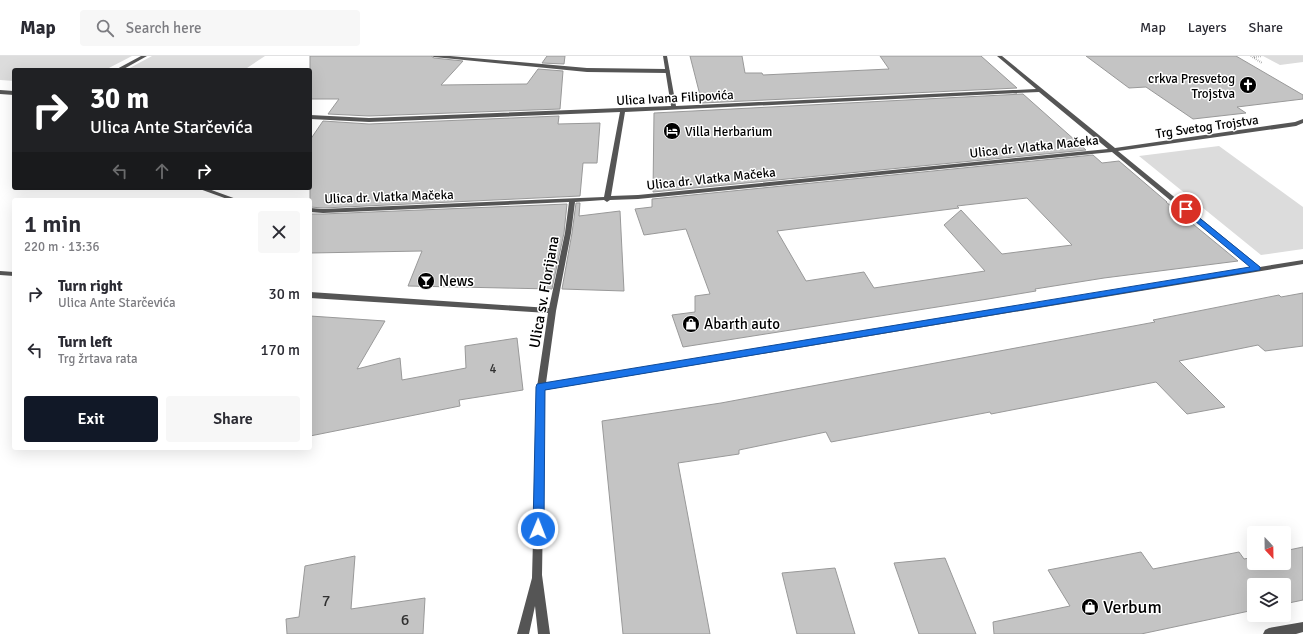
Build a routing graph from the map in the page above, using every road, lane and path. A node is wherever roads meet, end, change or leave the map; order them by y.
1 (145, 56) edge
2 (434, 56) edge
3 (665, 56) edge
4 (999, 56) edge
5 (1262, 56) edge
6 (1252, 57) edge
7 (1262, 63) dead end
8 (122, 68) edge
9 (667, 71) junction
10 (1041, 90) junction
11 (0, 92) edge
12 (12, 93) edge
13 (674, 108) junction
14 (623, 110) junction
15 (312, 117) edge
16 (1303, 121) edge
17 (1114, 150) junction
18 (206, 190) edge
19 (230, 198) edge
20 (607, 200) junction
21 (572, 202) junction
22 (312, 210) edge
23 (1303, 262) edge
24 (1257, 268) junction
25 (0, 273) edge
26 (12, 274) edge
27 (312, 295) edge
28 (552, 311) junction
29 (541, 387) junction
30 (537, 575) junction
31 (1303, 627) edge
32 (524, 634) edge
33 (544, 634) edge
34 (1269, 634) edge

1 - 8 street
2 - 9 street
3 - 9 street
4 - 10 street
5 - 6 path
6 - 7 path
9 - 13 street
10 - 13 street, Ulica Ivana Filipovića
10 - 17 street
11 - 12 street
13 - 14 street, Ulica Ivana Filipovića
14 - 15 street, Ulica Ivana Filipovića
14 - 20 street
16 - 17 street, Trg Svetog Trojstva
17 - 20 street, Ulica dr. Vlatka Mačeka
17 - 24 street
18 - 19 street
20 - 21 street, Ulica dr. Vlatka Mačeka
21 - 22 street, Ulica dr. Vlatka Mačeka
21 - 28 street, Ulica sv. Florijana
23 - 24 street
24 - 29 street
25 - 26 street
27 - 28 street
28 - 29 street, Ulica sv. Florijana
29 - 30 street, Ulica sv. Florijana
30 - 32 street
30 - 33 street
31 - 34 street

